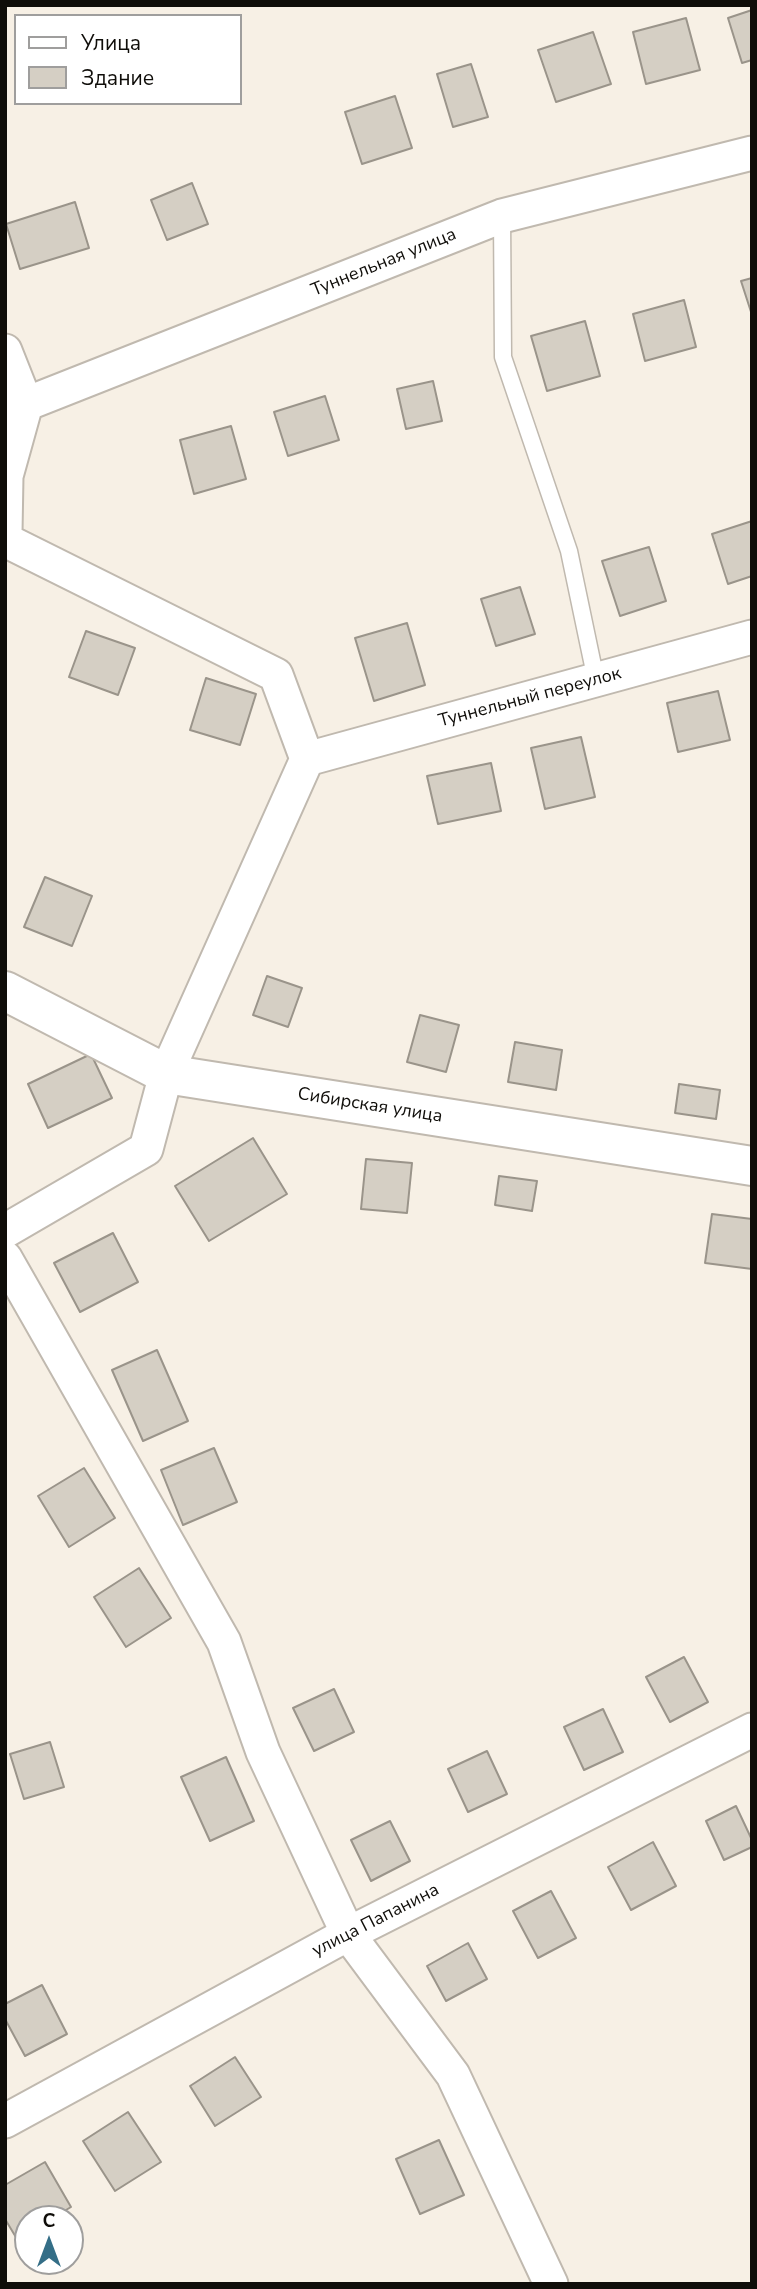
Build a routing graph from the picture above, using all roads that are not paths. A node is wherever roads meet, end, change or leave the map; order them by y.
1 (752, 153) edge
2 (502, 216) junction
3 (5, 351) edge
4 (16, 410) edge
5 (5, 533) edge
6 (5, 540) edge
7 (752, 637) edge
8 (596, 680) junction
9 (307, 759) junction
10 (5, 991) edge
11 (166, 1074) junction
12 (752, 1166) edge
13 (5, 1231) edge
14 (5, 1258) edge
15 (752, 1730) edge
16 (348, 1934) junction
17 (5, 2121) edge
18 (551, 2284) edge

1 - 2 street, Туннельная улица
2 - 4 street, Туннельная улица
2 - 8 lane
3 - 4 street
4 - 5 street
6 - 9 street
7 - 8 street, Туннельный переулок
8 - 9 street, Туннельный переулок
9 - 11 street
10 - 11 street, Сибирская улица
11 - 12 street, Сибирская улица
11 - 13 street
14 - 16 street
15 - 16 street, улица Папанина
16 - 17 street, улица Папанина
16 - 18 street

